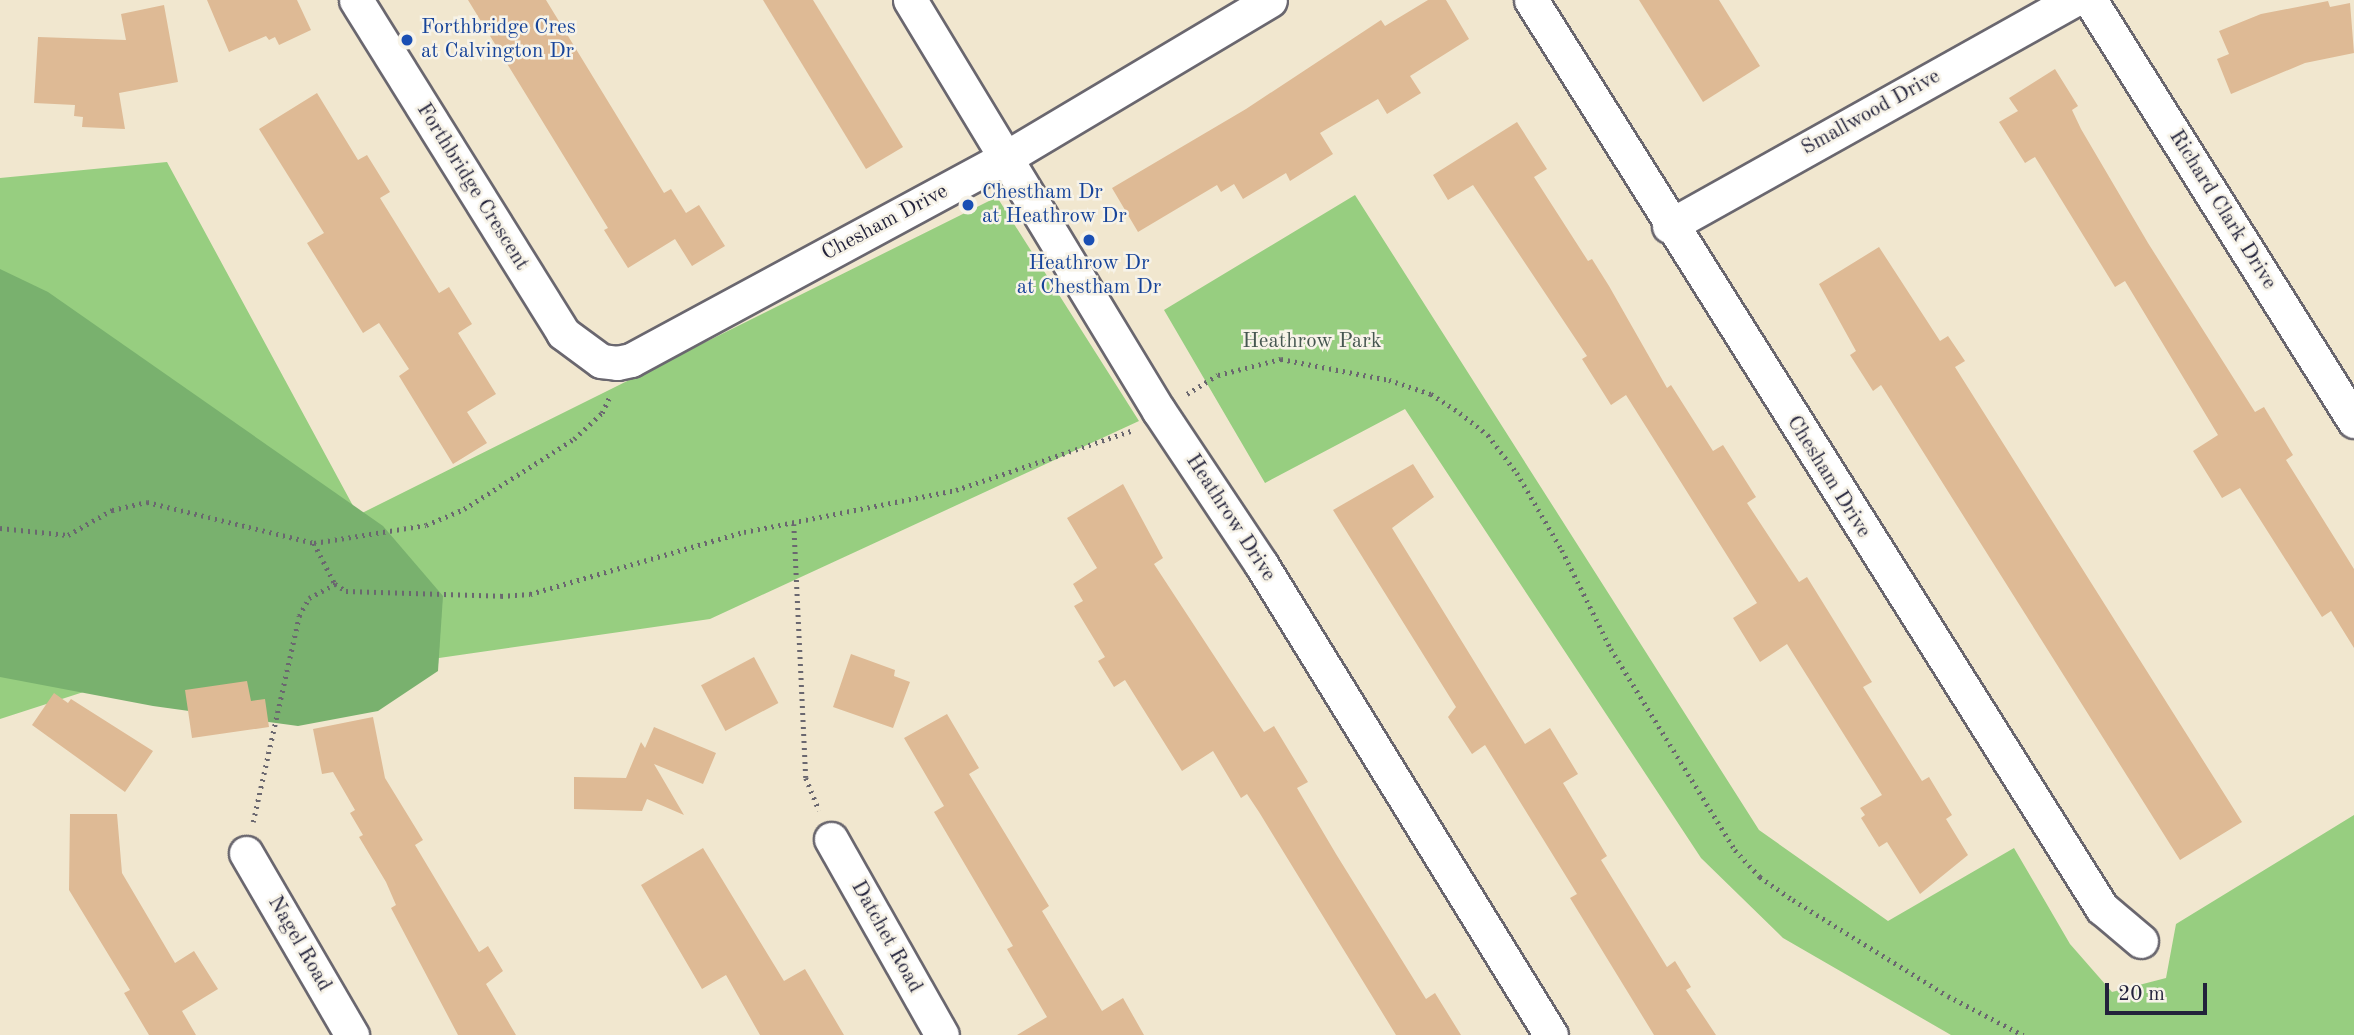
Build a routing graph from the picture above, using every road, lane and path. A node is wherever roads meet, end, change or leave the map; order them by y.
1 (356, 0) edge
2 (910, 0) edge
3 (1270, 0) edge
4 (1531, 0) edge
5 (2073, 0) edge
6 (2090, 0) edge
7 (1007, 157) junction
8 (1669, 226) junction
9 (609, 362) junction
10 (2344, 385) edge
11 (2354, 421) edge
12 (794, 524) dead end
13 (0, 527) edge
14 (314, 543) junction
15 (831, 839) joint
16 (246, 853) joint
17 (2141, 941) dead end
18 (352, 1035) edge
19 (942, 1035) edge
20 (1550, 1035) edge

1 - 9 street, Forthbridge Crescent
2 - 7 street, Heathrow Drive
3 - 7 street, Chesham Drive
4 - 8 street, Chesham Drive
5 - 8 street, Smallwood Drive
6 - 10 street, Richard Clark Drive
7 - 9 street, Chesham Drive
7 - 20 street, Heathrow Drive
8 - 17 street, Chesham Drive
9 - 14 path
10 - 11 street, Richard Clark Drive
12 - 15 path
13 - 14 path
14 - 16 path
15 - 19 street, Datchet Road
16 - 18 street, Nagel Road

